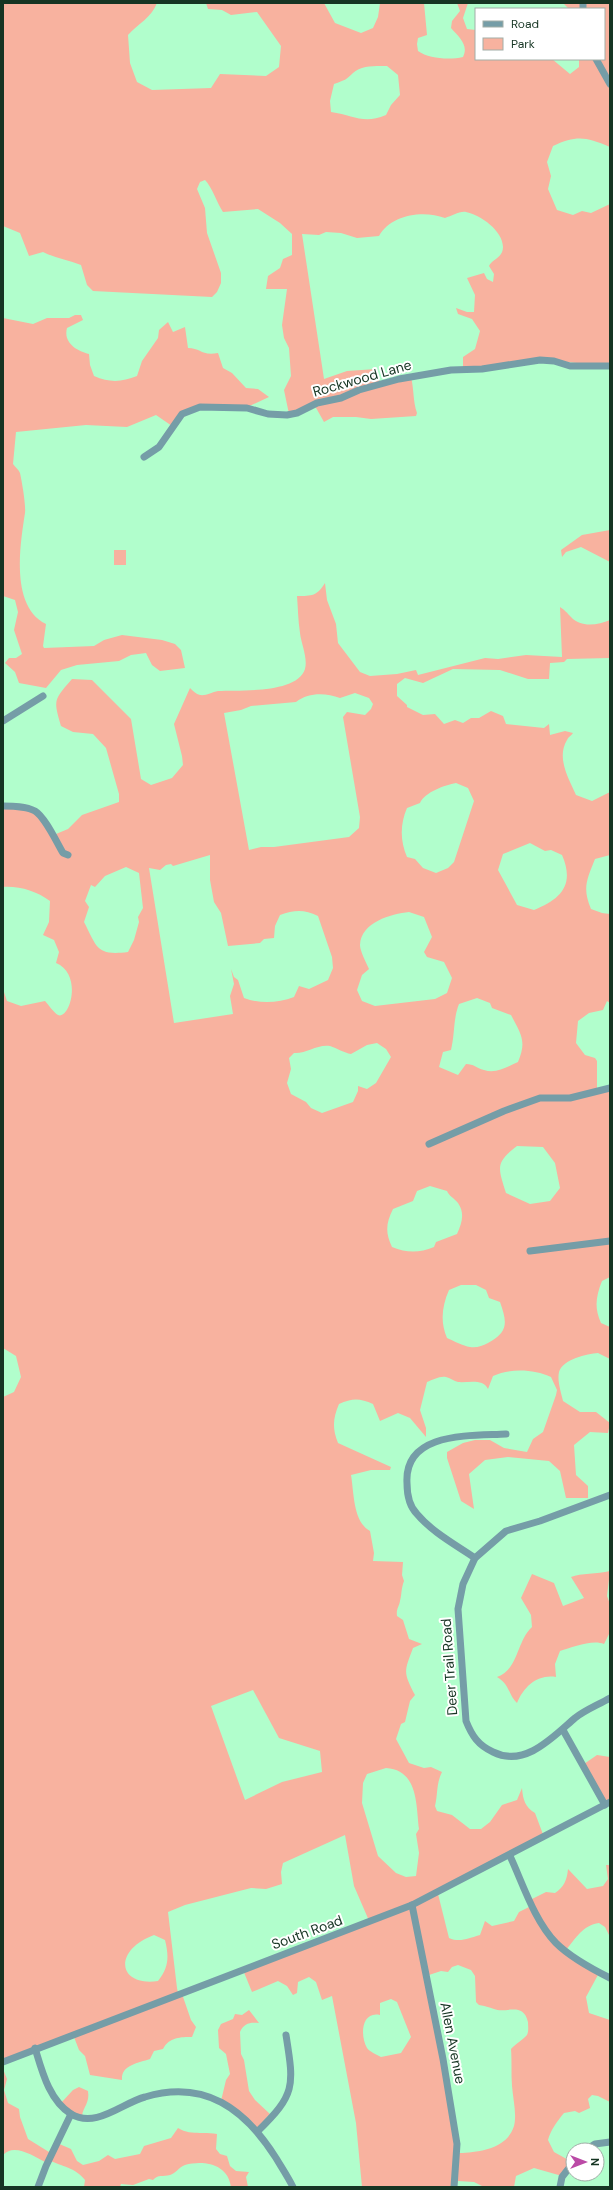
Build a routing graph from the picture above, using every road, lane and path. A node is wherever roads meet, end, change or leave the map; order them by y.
1 (597, 60) edge
2 (610, 84) edge
3 (610, 366) edge
4 (144, 456) dead end
5 (43, 696) dead end
6 (3, 721) edge
7 (3, 806) edge
8 (68, 855) dead end
9 (610, 1088) edge
10 (428, 1144) dead end
11 (610, 1241) edge
12 (530, 1251) dead end
13 (506, 1434) dead end
14 (610, 1495) edge
15 (475, 1558) junction
16 (610, 1698) edge
17 (564, 1730) junction
18 (607, 1804) edge
19 (510, 1856) junction
20 (412, 1905) junction
21 (610, 1978) edge
22 (286, 2035) dead end
23 (35, 2048) junction
24 (3, 2062) edge
25 (71, 2114) junction
26 (258, 2131) junction
27 (565, 2173) edge
28 (38, 2187) edge
29 (293, 2187) edge
30 (454, 2187) edge
31 (560, 2187) edge

1 - 2 street
3 - 4 street, Rockwood Lane
5 - 6 street
7 - 8 street
9 - 10 street
11 - 12 street
13 - 15 street
14 - 15 street, Deer Trail Road
15 - 17 street, Deer Trail Road
16 - 17 street, Deer Trail Road
17 - 18 street
18 - 19 street, South Road
19 - 20 street, South Road
19 - 21 street
20 - 23 street, South Road
20 - 30 street, Allen Avenue
22 - 26 street
23 - 24 street, South Road
23 - 25 street
25 - 26 street
25 - 28 street
26 - 29 street
27 - 31 street

